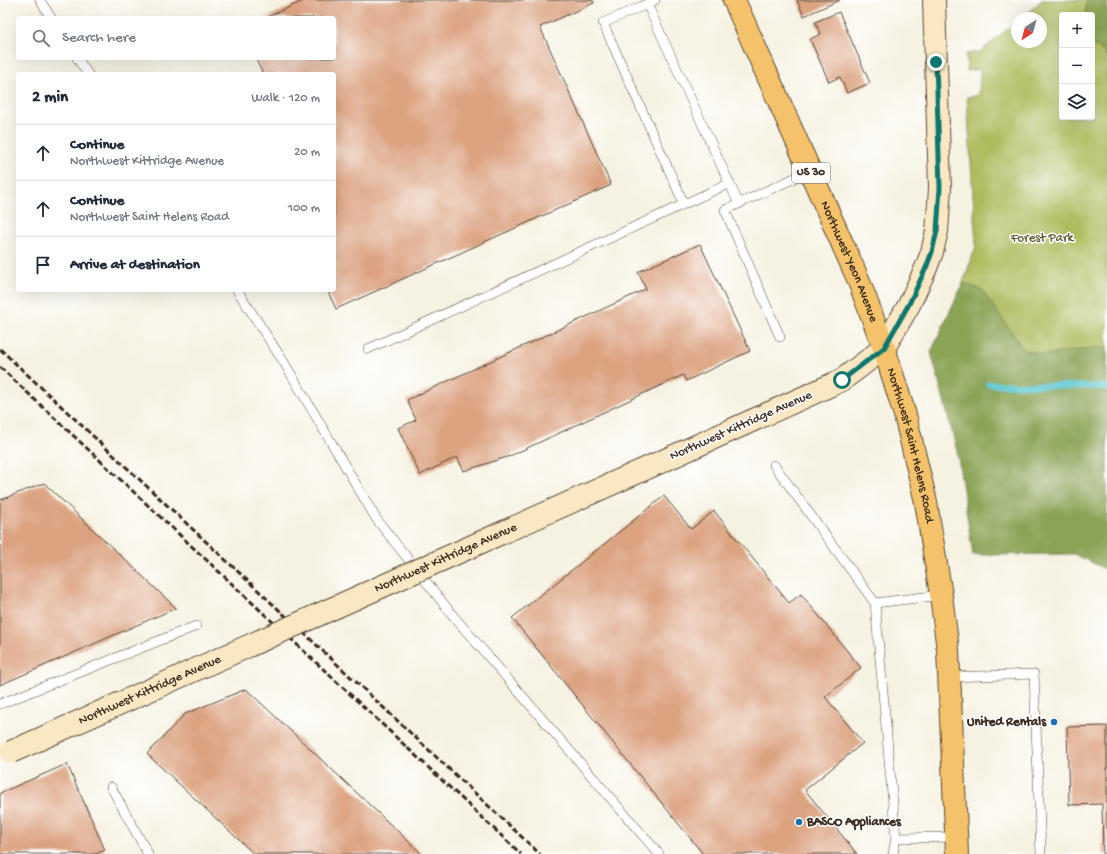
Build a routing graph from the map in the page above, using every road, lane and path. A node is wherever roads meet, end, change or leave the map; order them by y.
1 (40, 0) edge
2 (734, 0) edge
3 (934, 0) edge
4 (652, 1) edge
5 (50, 16) edge
6 (78, 60) edge
7 (87, 72) edge
8 (810, 171) junction
9 (730, 183) junction
10 (684, 204) junction
11 (739, 204) junction
12 (238, 292) edge
13 (780, 337) dead end
14 (884, 348) junction
15 (368, 349) dead end
16 (774, 464) dead end
17 (941, 594) junction
18 (875, 603) junction
19 (196, 626) dead end
20 (949, 677) junction
21 (0, 704) edge
22 (5, 754) edge
23 (111, 787) dead end
24 (896, 838) junction
25 (957, 845) edge
26 (148, 854) edge
27 (659, 854) edge
28 (893, 854) edge
29 (1042, 854) edge

1 - 5 lane
2 - 8 highway, Northwest Yeon Avenue / US 30
3 - 14 main road
4 - 9 lane
4 - 10 lane
6 - 7 lane
8 - 11 lane
8 - 14 highway, Northwest Yeon Avenue / US 30
9 - 10 lane
9 - 11 lane
10 - 15 lane
11 - 13 lane
12 - 27 lane
14 - 17 highway, Northwest Saint Helens Road / US 30
14 - 22 main road, Northwest Kittridge Avenue, bridge
16 - 18 lane
17 - 18 lane
17 - 20 highway, Northwest Saint Helens Road / US 30
18 - 24 lane
19 - 21 lane
20 - 25 highway, Northwest Saint Helens Road / US 30
20 - 29 lane
23 - 26 lane
24 - 25 lane
24 - 28 lane

